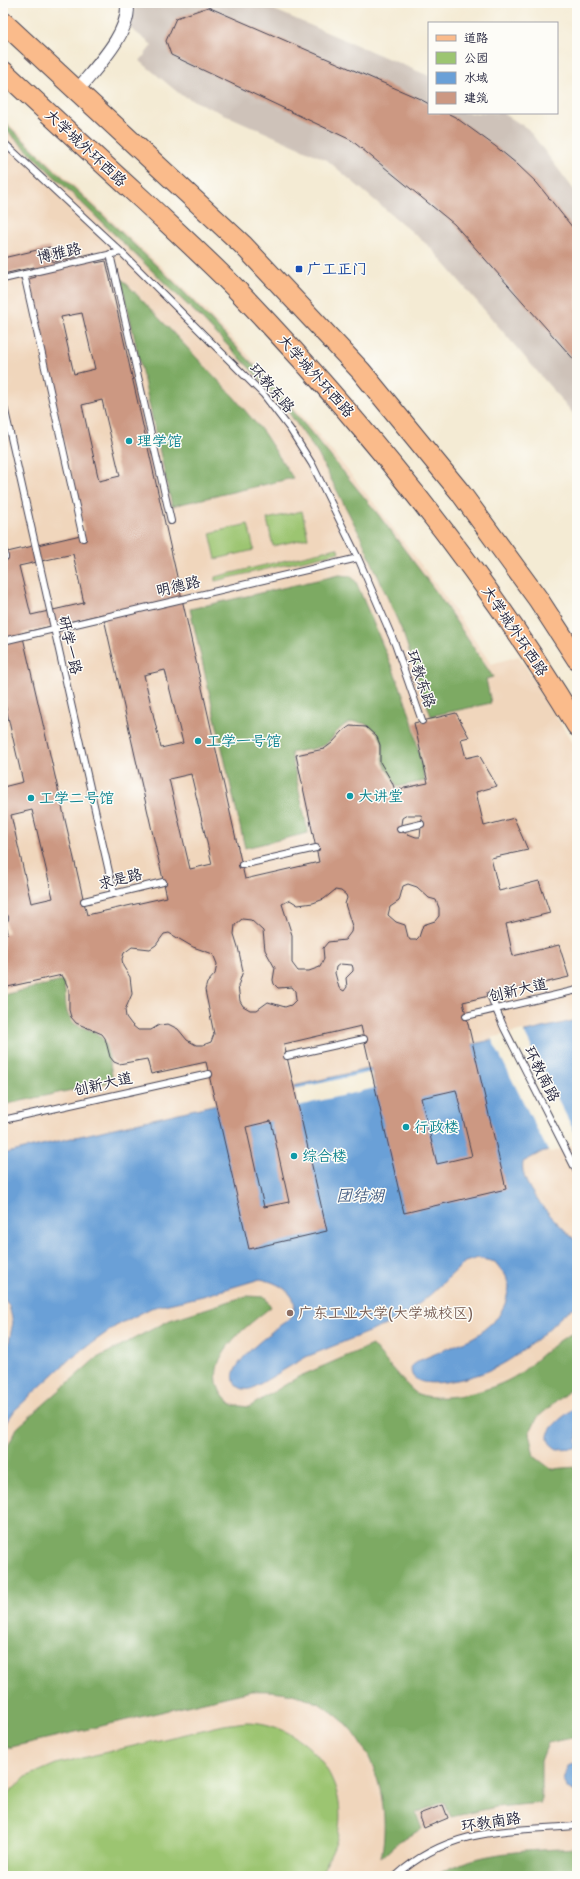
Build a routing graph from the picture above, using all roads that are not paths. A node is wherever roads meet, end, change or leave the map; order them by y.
1 (127, 3) edge
2 (3, 22) edge
3 (3, 71) edge
4 (77, 91) junction
5 (3, 142) edge
6 (121, 252) junction
7 (110, 254) junction
8 (24, 274) junction
9 (3, 279) edge
10 (3, 402) edge
11 (171, 521) dead end
12 (84, 538) dead end
13 (3, 547) edge
14 (5, 557) dead end
15 (358, 558) junction
16 (53, 629) junction
17 (3, 641) edge
18 (577, 659) edge
19 (422, 721) dead end
20 (577, 726) edge
21 (421, 824) dead end
22 (400, 829) dead end
23 (316, 848) dead end
24 (242, 865) dead end
25 (163, 882) dead end
26 (114, 894) junction
27 (84, 901) dead end
28 (577, 990) edge
29 (490, 996) dead end
30 (495, 1009) junction
31 (466, 1016) dead end
32 (364, 1039) dead end
33 (287, 1056) dead end
34 (209, 1074) dead end
35 (3, 1120) edge
36 (577, 1172) edge
37 (577, 1826) edge
38 (396, 1876) edge

1 - 4 street
2 - 4 main road
3 - 20 main road, 大学城外环西路
4 - 18 main road
5 - 6 lane, 环教东路
6 - 7 lane, 博雅路
6 - 15 lane, 环教东路
7 - 8 lane, 博雅路
7 - 11 lane
8 - 9 lane, 博雅路
8 - 12 lane
10 - 16 lane, 研学一路
13 - 14 lane
15 - 16 lane, 明德路
15 - 19 lane, 环教东路
16 - 17 lane, 明德路
16 - 26 lane, 研学一路
21 - 22 lane
23 - 24 lane
25 - 26 lane, 求是路
26 - 27 lane, 求是路
28 - 30 lane, 创新大道
29 - 30 lane
30 - 31 lane, 创新大道
30 - 36 lane, 环教南路
32 - 33 lane
34 - 35 lane, 创新大道
37 - 38 lane, 环教南路

